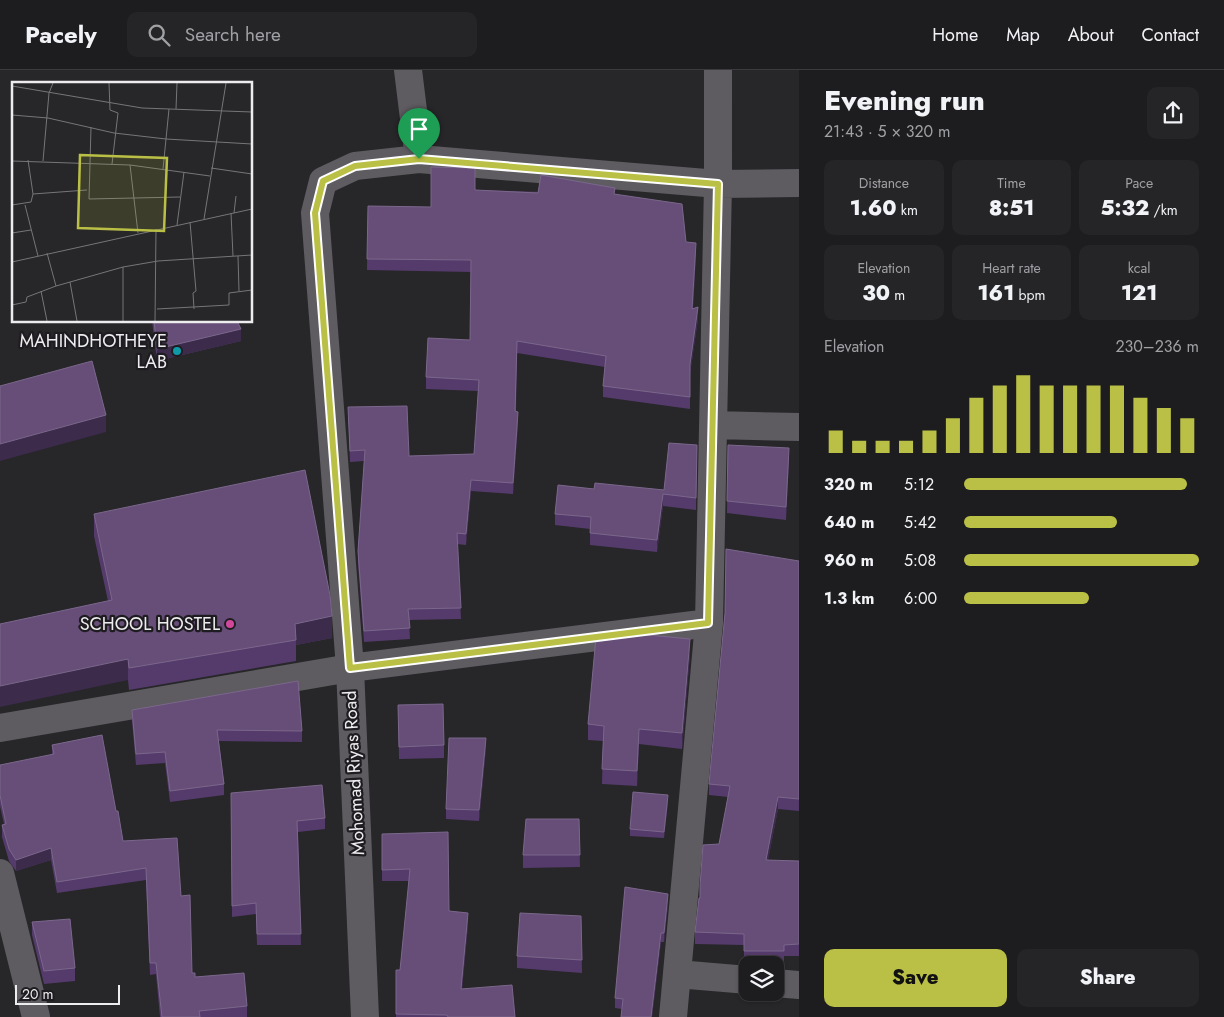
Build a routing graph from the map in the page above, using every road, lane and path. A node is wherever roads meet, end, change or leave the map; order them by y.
1 (408, 70) edge
2 (718, 70) edge
3 (419, 159) junction
4 (799, 183) edge
5 (718, 184) junction
6 (713, 425) junction
7 (799, 427) edge
8 (708, 623) junction
9 (350, 668) junction
10 (0, 728) edge
11 (0, 873) edge
12 (7, 931) edge
13 (677, 974) junction
14 (739, 979) edge
15 (784, 984) edge
16 (799, 985) edge
17 (36, 1017) edge
18 (366, 1017) edge
19 (672, 1017) edge

1 - 3 street
2 - 5 street
3 - 5 street, Mohomad Riyas Road
3 - 9 street, Mohomad Riyas Road
4 - 5 street, Mohomad Riyas Road
5 - 6 street
6 - 7 street
6 - 8 street
8 - 9 street
8 - 13 street
9 - 10 street
9 - 18 street, Mohomad Riyas Road
11 - 12 street
12 - 17 street
13 - 14 street
13 - 19 street
15 - 16 street

